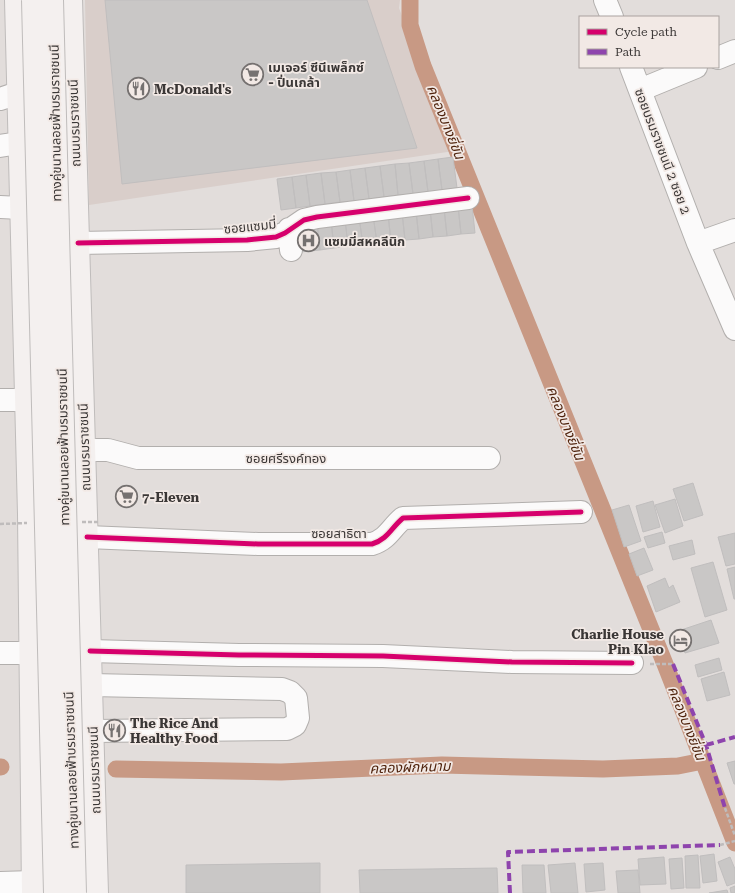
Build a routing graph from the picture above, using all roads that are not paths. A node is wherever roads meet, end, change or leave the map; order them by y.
1 (16, 0) edge
2 (33, 0) edge
3 (52, 0) edge
4 (71, 0) edge
5 (605, 0) edge
6 (612, 16) edge
7 (735, 51) edge
8 (719, 58) edge
9 (631, 68) edge
10 (694, 68) edge
11 (640, 90) junction
12 (9, 96) edge
13 (10, 144) edge
14 (468, 198) dead end
15 (11, 208) edge
16 (735, 230) edge
17 (697, 239) junction
18 (78, 243) junction
19 (735, 329) edge
20 (0, 400) edge
21 (26, 400) junction
22 (84, 450) junction
23 (489, 458) dead end
24 (581, 512) dead end
25 (87, 537) junction
26 (0, 645) edge
27 (30, 649) junction
28 (90, 651) junction
29 (0, 653) edge
30 (632, 663) road end
31 (91, 685) junction
32 (92, 731) junction
33 (0, 883) edge
34 (33, 887) edge
35 (55, 893) edge
36 (75, 893) edge
37 (97, 893) edge

1 - 12 main road
2 - 35 main road, ทางคู่ขนานลอยฟ้าบรมราชชนนี, bridge
3 - 36 main road, ทางคู่ขนานลอยฟ้าบรมราชชนนี, bridge
4 - 18 main road, ถนนบรมราชชนนี
5 - 6 street
7 - 8 street
9 - 11 street, ซอยบรมราชชนนี 2 ซอย 2
10 - 11 street
11 - 17 street, ซอยบรมราชชนนี 2 ซอย 2
12 - 13 main road
13 - 15 main road
14 - 18 street, ซอยแซมมี่
15 - 21 main road
16 - 17 street
17 - 19 street, ซอยบรมราชชนนี 2 ซอย 2
18 - 22 main road, ถนนบรมราชชนนี
20 - 21 street
21 - 27 main road
22 - 23 street, ซอยศรีรงค์ทอง
22 - 25 main road, ถนนบรมราชชนนี
24 - 25 street, ซอยสาธิตา
25 - 28 main road, ถนนบรมราชชนนี
26 - 27 street
27 - 29 street
27 - 34 main road
28 - 30 street
28 - 31 main road, ถนนบรมราชชนนี
31 - 32 main road, ถนนบรมราชชนนี
31 - 32 street
32 - 37 main road, ถนนบรมราชชนนี
33 - 34 street

